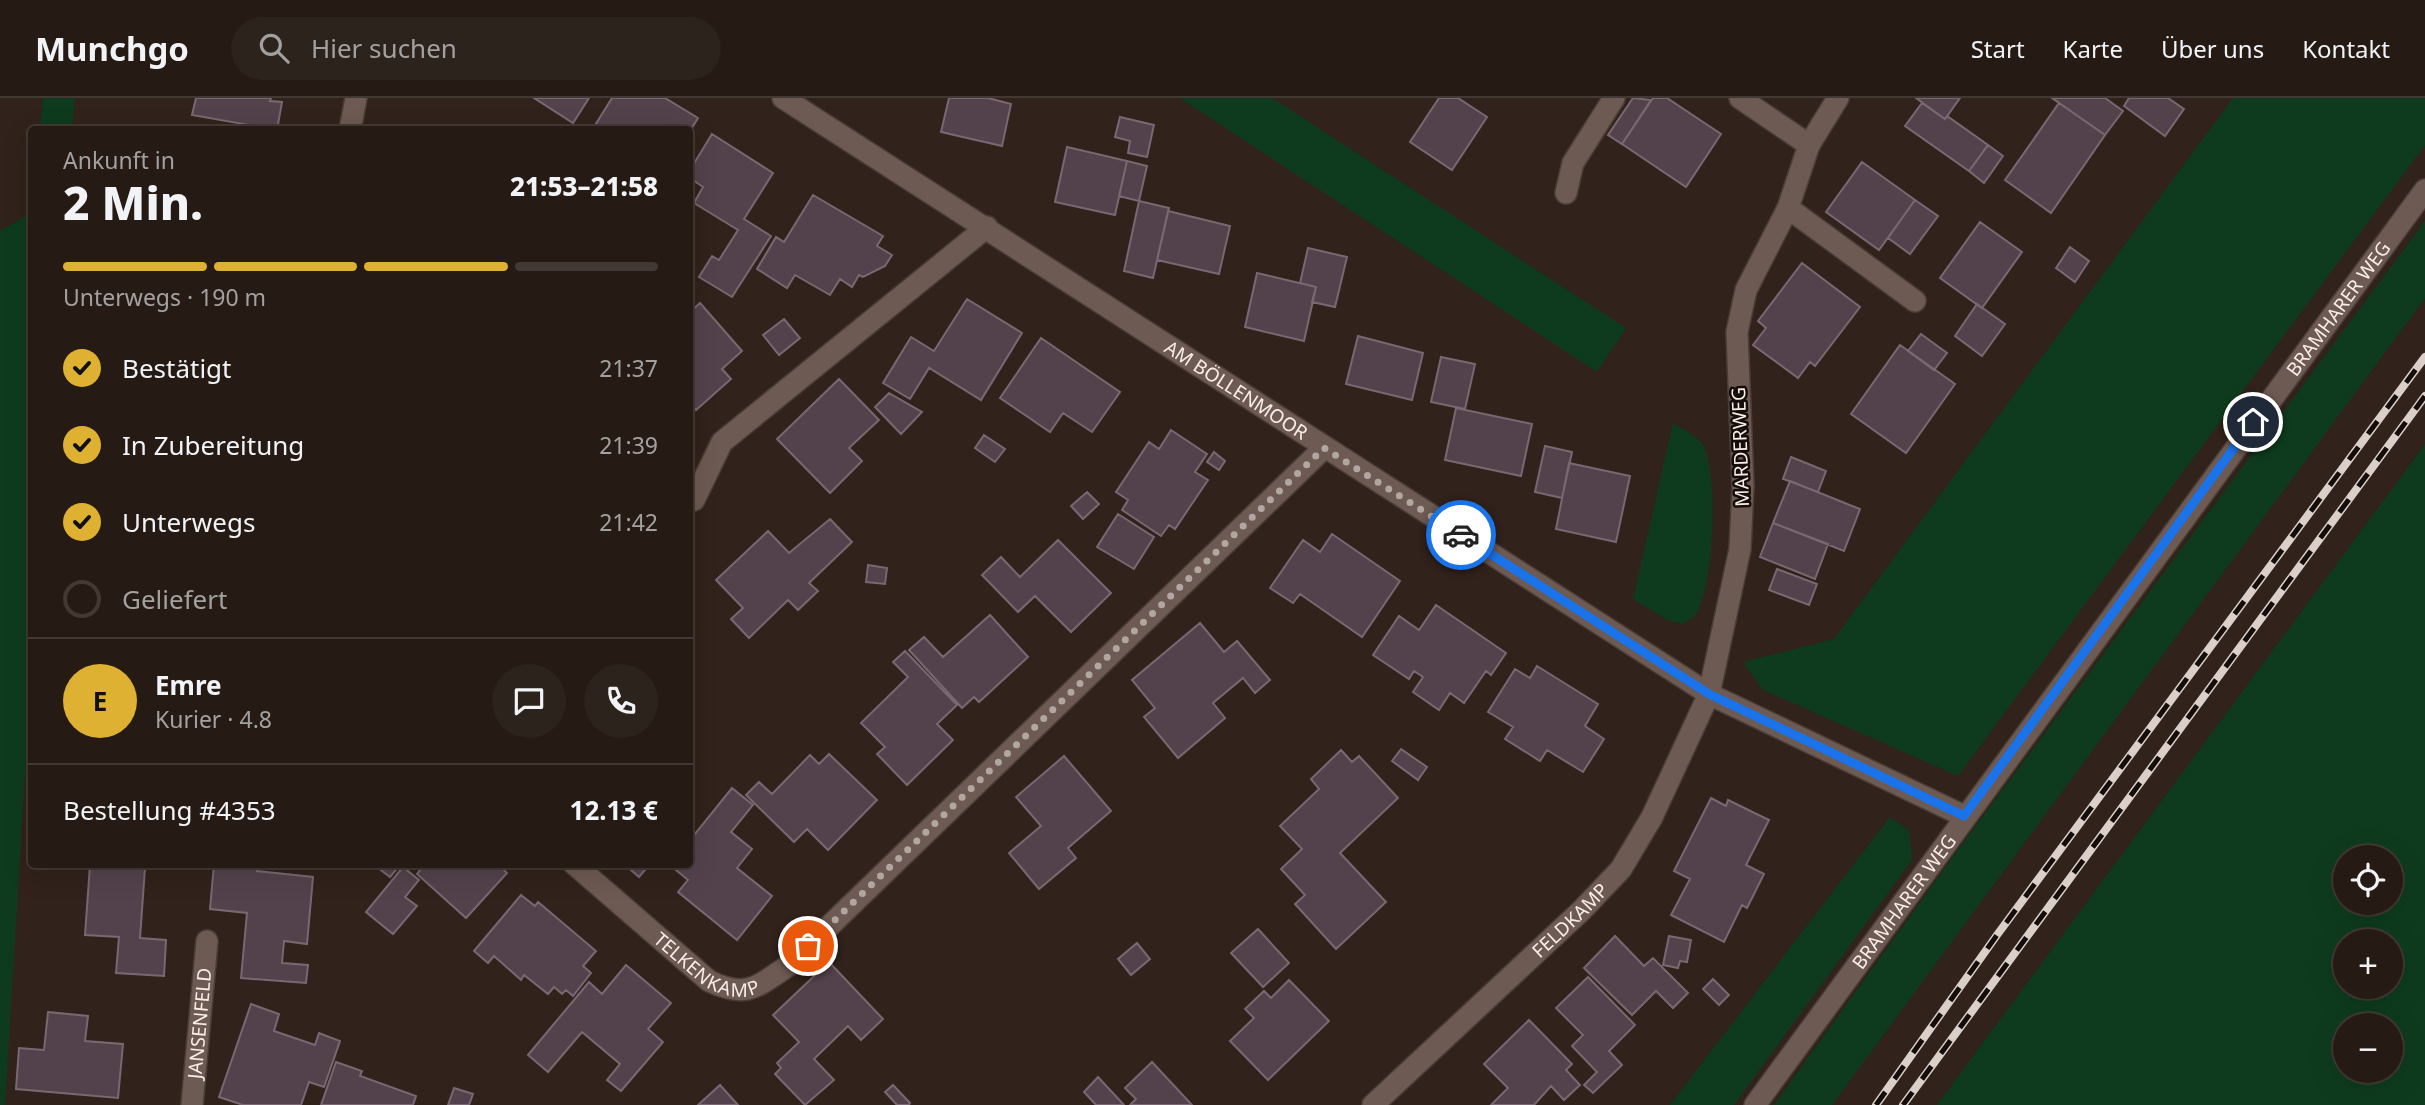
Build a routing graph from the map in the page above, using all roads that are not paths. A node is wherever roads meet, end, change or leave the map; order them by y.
1 (356, 98) edge
2 (783, 98) edge
3 (1614, 98) edge
4 (1740, 98) edge
5 (1838, 98) edge
6 (351, 126) edge
7 (1809, 145) junction
8 (2425, 190) edge
9 (1566, 193) dead end
10 (1788, 208) junction
11 (987, 228) junction
12 (1915, 301) dead end
13 (1324, 448) junction
14 (694, 499) dead end
15 (1709, 694) junction
16 (1964, 816) junction
17 (579, 868) edge
18 (207, 941) dead end
19 (192, 1105) edge
20 (1373, 1105) edge
21 (1755, 1105) edge

1 - 6 street
2 - 11 street, AM BÖLLENMOOR
3 - 9 street
4 - 7 street
5 - 7 street, MARDERWEG
7 - 10 street, MARDERWEG
8 - 16 street, BRAMHARER WEG
10 - 12 street
10 - 15 street, MARDERWEG
11 - 13 street, AM BÖLLENMOOR
11 - 14 street
13 - 15 street, AM BÖLLENMOOR
13 - 17 street, TELKENKAMP
15 - 16 street, AM BÖLLENMOOR
15 - 20 street, FELDKAMP
16 - 21 street, BRAMHARER WEG
18 - 19 street, JANSENFELD

